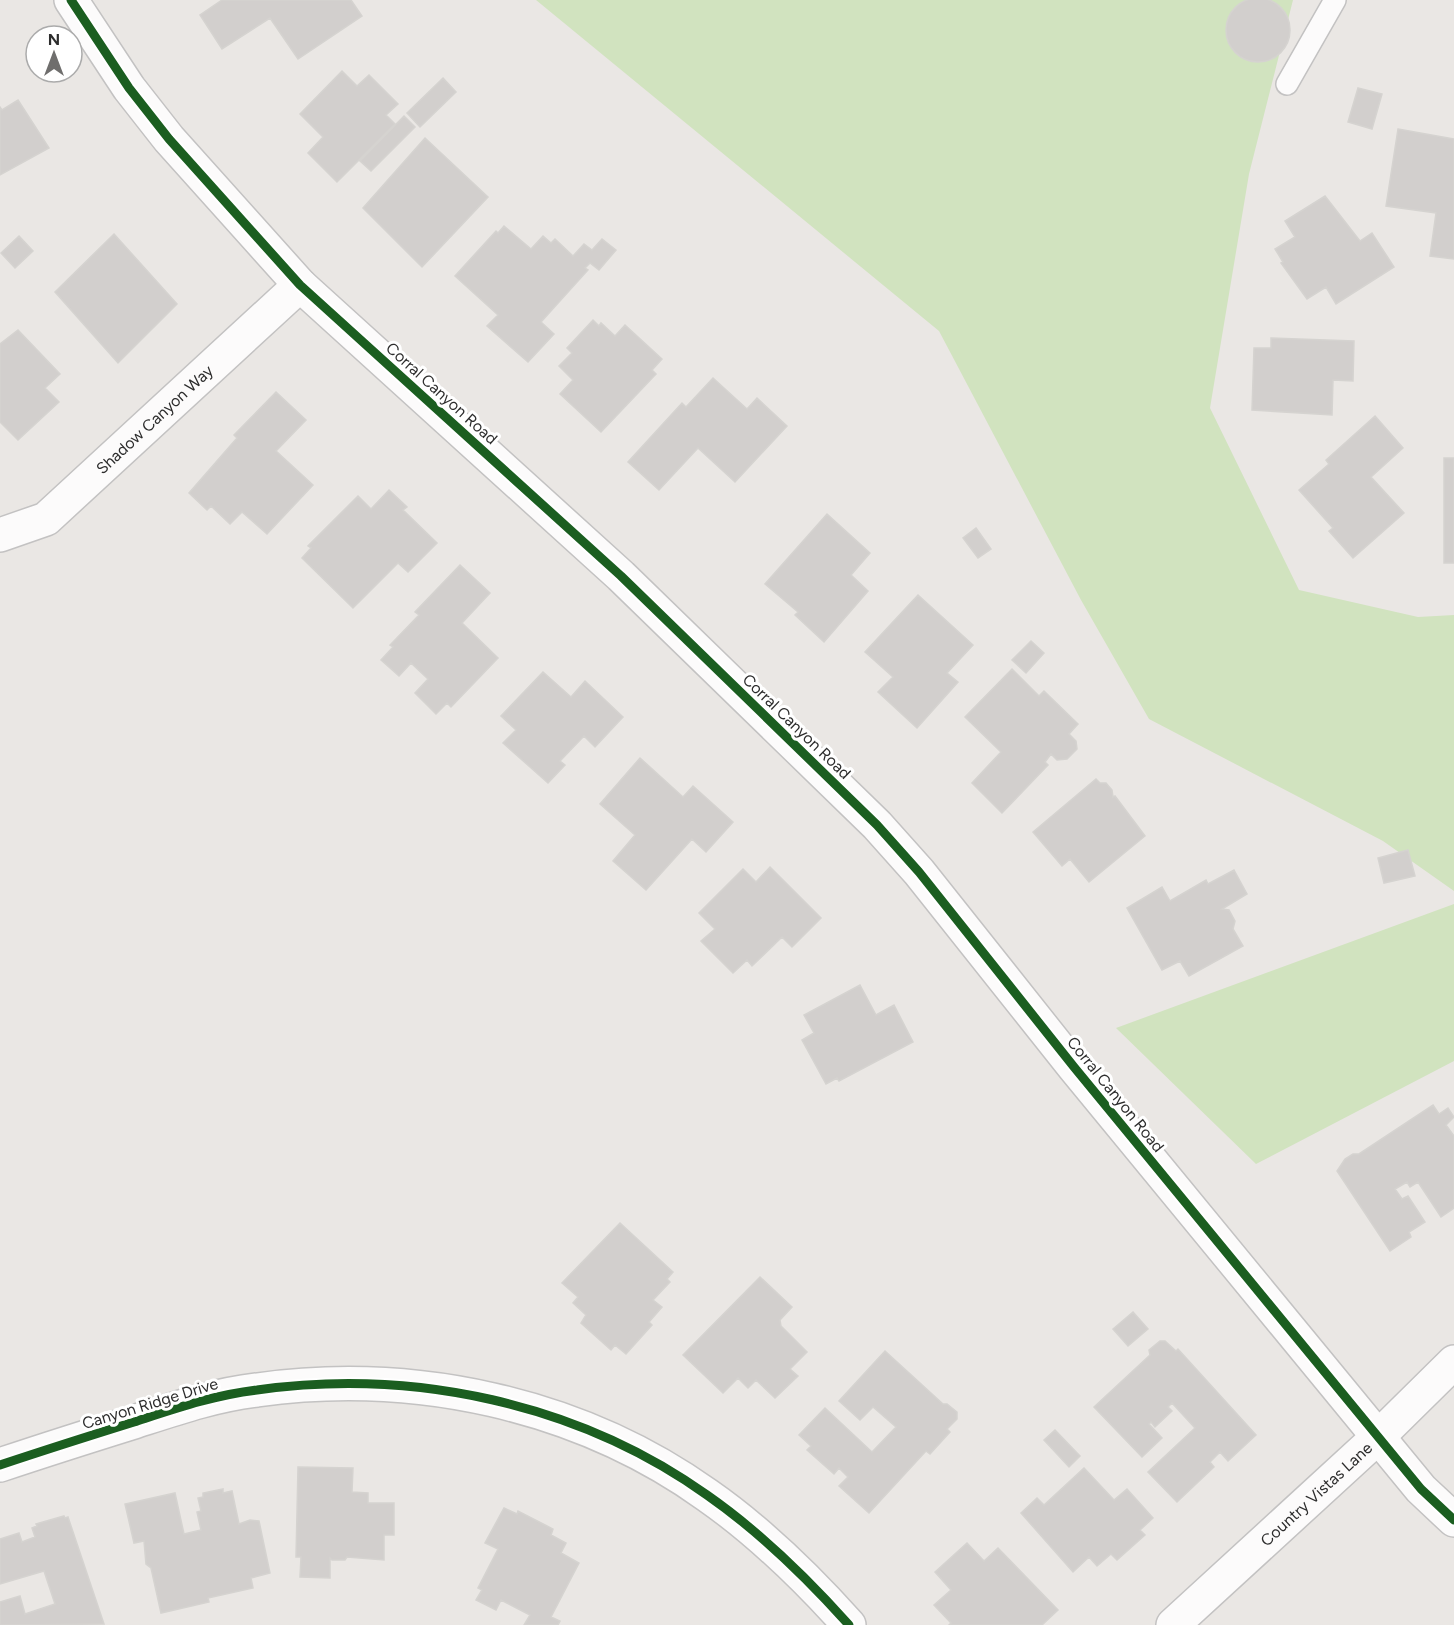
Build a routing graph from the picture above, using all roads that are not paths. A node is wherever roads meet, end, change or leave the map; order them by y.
1 (71, 0) edge
2 (1335, 0) edge
3 (1287, 84) dead end
4 (300, 285) junction
5 (0, 535) edge
6 (1454, 1362) edge
7 (1378, 1437) junction
8 (0, 1465) edge
9 (1454, 1520) edge
10 (849, 1625) edge
11 (1173, 1625) edge

1 - 4 main road, Corral Canyon Road
2 - 3 lane
4 - 5 main road, Shadow Canyon Way
4 - 7 main road, Corral Canyon Road
6 - 7 main road, Country Vistas Lane
7 - 9 main road, Corral Canyon Road
7 - 11 main road, Country Vistas Lane
8 - 10 main road, Canyon Ridge Drive

